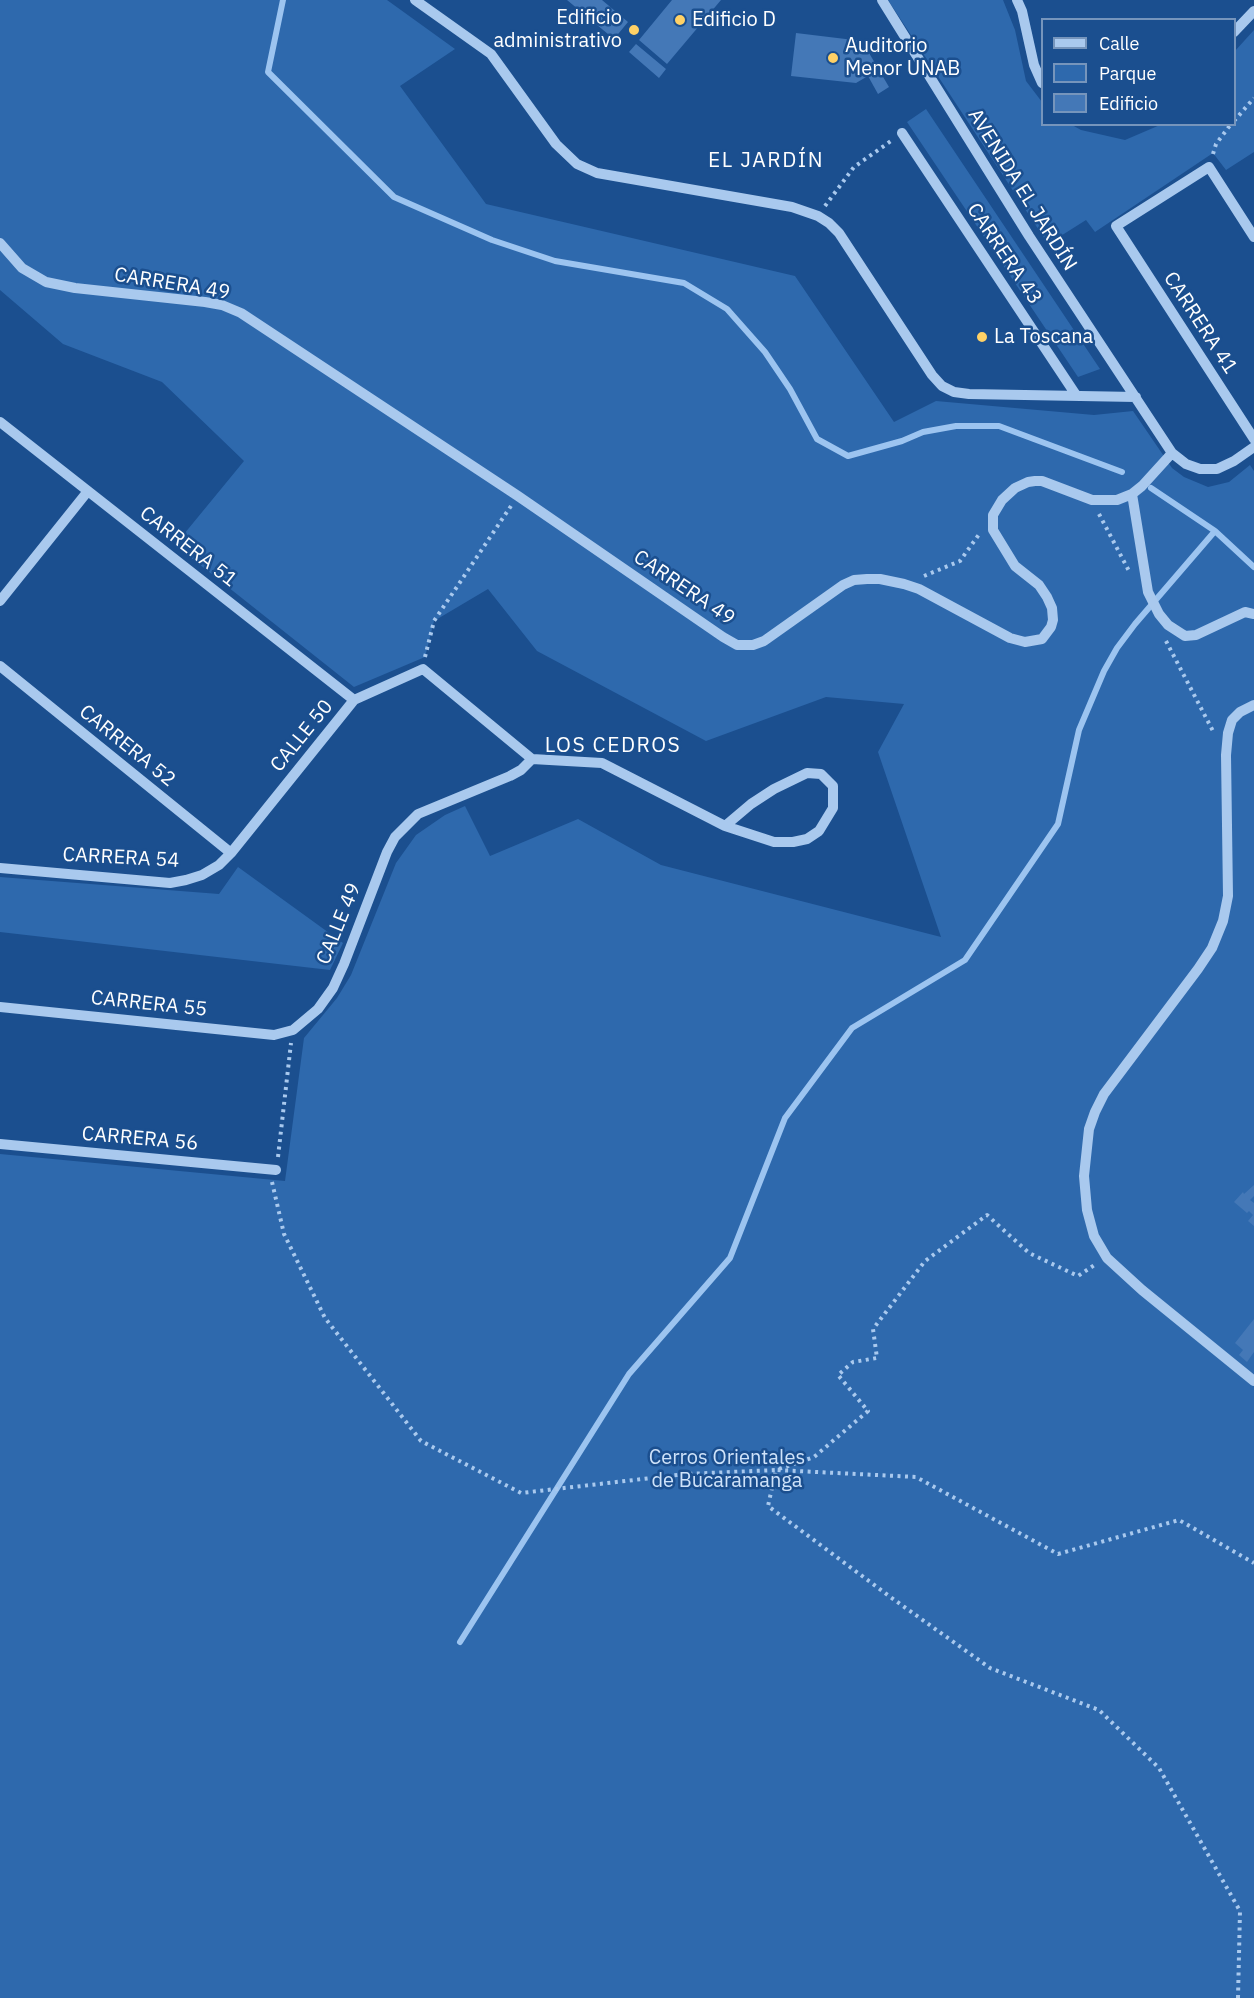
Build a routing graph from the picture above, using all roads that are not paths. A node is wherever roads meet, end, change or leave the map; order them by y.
1 (415, 0) edge
2 (882, 0) edge
3 (1017, 0) edge
4 (1254, 11) edge
5 (1236, 30) edge
6 (1041, 81) edge
7 (902, 133) road end
8 (1254, 237) edge
9 (0, 243) edge
10 (1076, 395) junction
11 (1136, 397) junction
12 (0, 422) edge
13 (1254, 439) edge
14 (1254, 447) edge
15 (1172, 453) junction
16 (88, 491) junction
17 (1132, 494) junction
18 (0, 601) edge
19 (1254, 614) edge
20 (0, 666) edge
21 (354, 700) junction
22 (1254, 705) edge
23 (532, 759) junction
24 (725, 826) junction
25 (231, 853) junction
26 (0, 868) edge
27 (0, 1007) edge
28 (293, 1029) joint
29 (0, 1144) edge
30 (276, 1170) road end
31 (1254, 1382) edge

1 - 10 street
2 - 11 street, AVENIDA EL JARDÍN
3 - 6 street
4 - 5 street
7 - 10 street, CARRERA 43
8 - 13 street, CARRERA 41
9 - 17 street, CARRERA 49
10 - 11 street
11 - 15 street, AVENIDA EL JARDÍN
12 - 16 street, CARRERA 51
14 - 15 street, AVENIDA EL JARDÍN
15 - 17 street
16 - 18 street
16 - 21 street, CARRERA 51
17 - 19 street
20 - 25 street, CARRERA 52
21 - 23 street, CALLE 50
21 - 25 street, CALLE 50
22 - 31 street
23 - 24 street
23 - 28 street, CALLE 49
24 - 24 street
25 - 26 street, CARRERA 54
27 - 28 street, CARRERA 55
29 - 30 street, CARRERA 56

